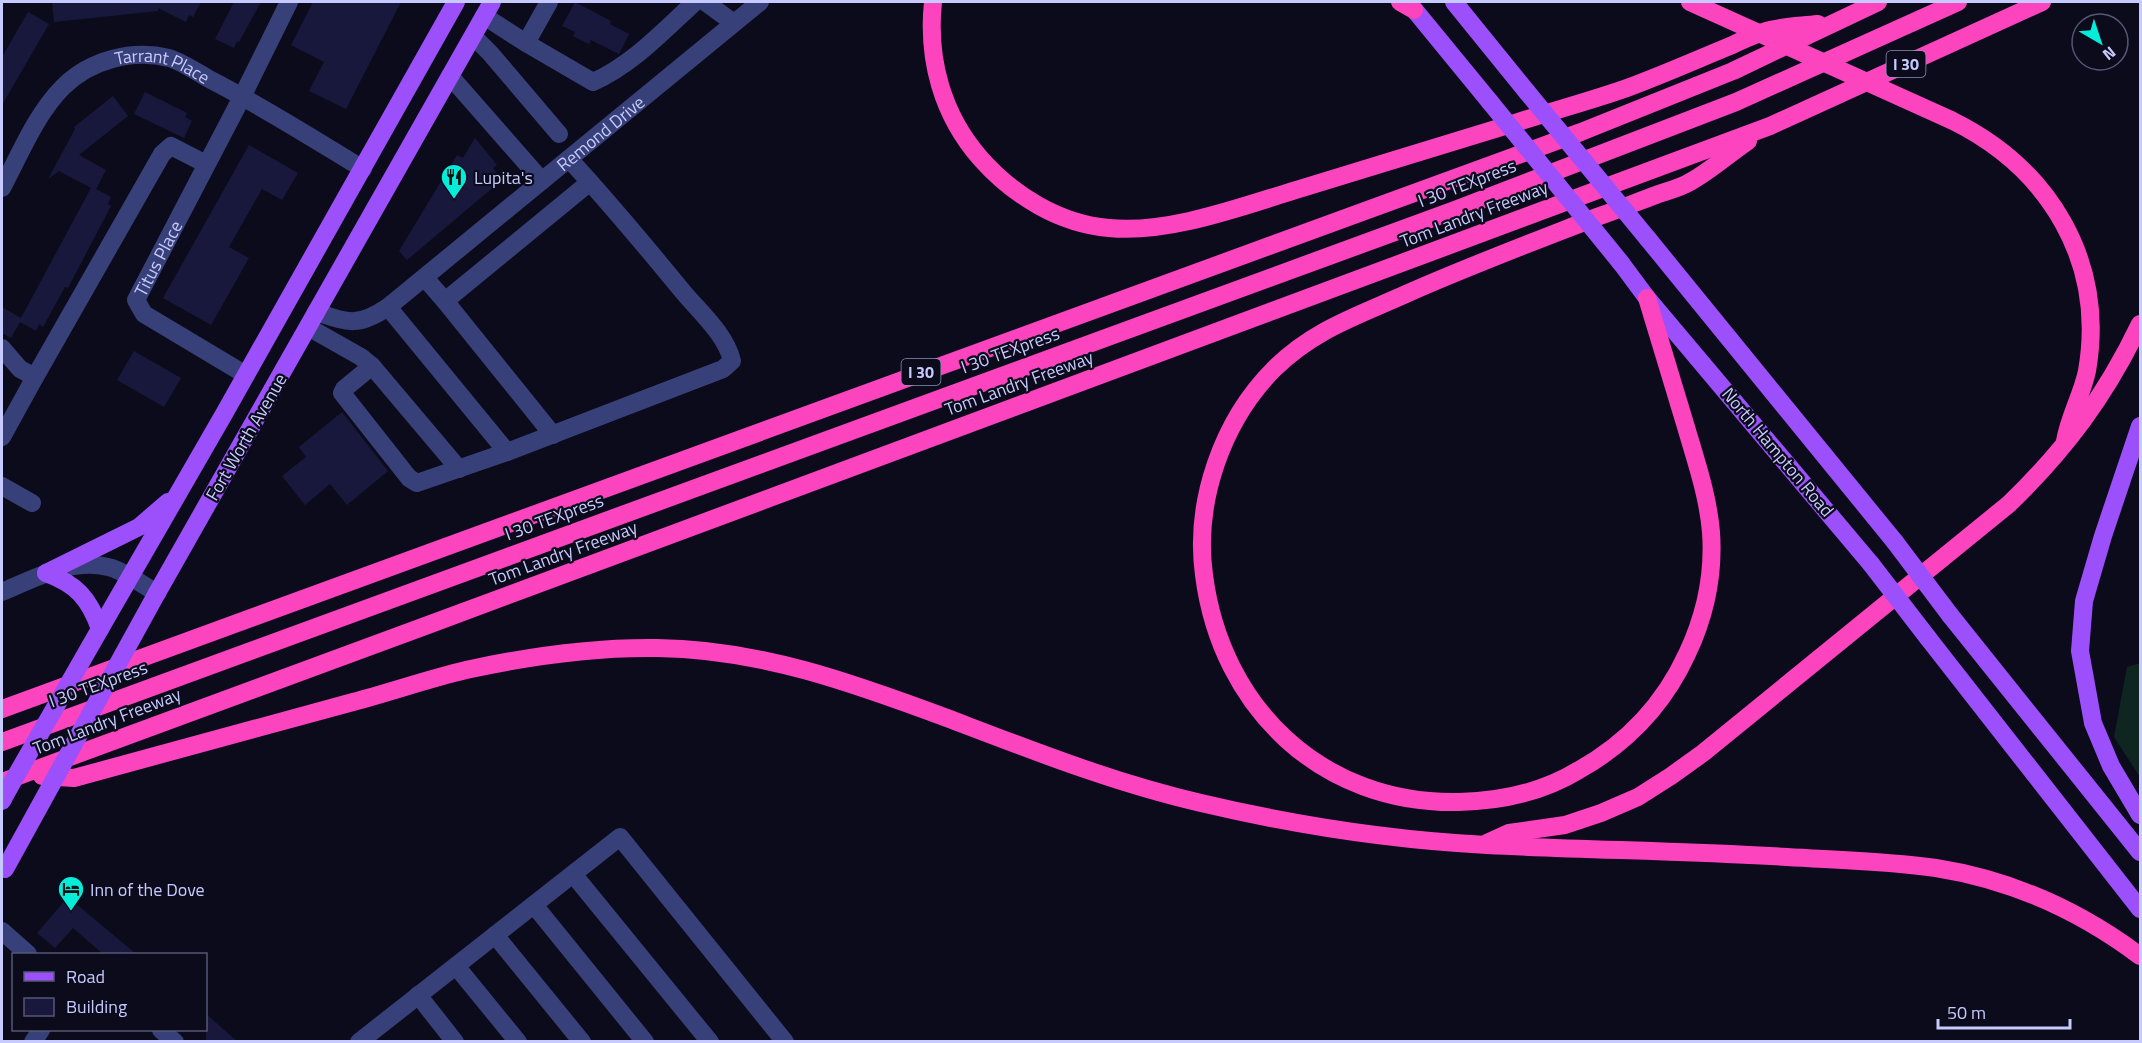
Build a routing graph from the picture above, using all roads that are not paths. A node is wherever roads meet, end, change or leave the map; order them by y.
1 (289, 2) edge
2 (456, 2) edge
3 (549, 2) edge
4 (695, 2) edge
5 (705, 2) edge
6 (760, 2) edge
7 (933, 2) edge
8 (1454, 2) edge
9 (1690, 2) edge
10 (1878, 2) edge
11 (1958, 2) edge
12 (2042, 2) edge
13 (1408, 4) edge
14 (488, 9) edge
15 (734, 23) junction
16 (1830, 23) junction
17 (472, 36) junction
18 (526, 43) junction
19 (450, 76) junction
20 (242, 97) junction
21 (1770, 126) junction
22 (559, 134) dead end
23 (569, 159) junction
24 (206, 164) junction
25 (363, 168) junction
26 (542, 181) junction
27 (590, 182) junction
28 (390, 183) junction
29 (2, 188) edge
30 (425, 278) junction
31 (290, 297) junction
32 (1647, 298) junction
33 (445, 302) junction
34 (388, 307) junction
35 (312, 320) junction
36 (2140, 324) edge
37 (2, 348) edge
38 (372, 366) junction
39 (246, 375) junction
40 (35, 377) junction
41 (224, 414) junction
42 (2140, 426) edge
43 (250, 429) junction
44 (553, 435) junction
45 (2, 437) edge
46 (2065, 443) junction
47 (507, 453) junction
48 (459, 470) junction
49 (2, 486) edge
50 (180, 491) junction
51 (32, 503) dead end
52 (46, 573) junction
53 (129, 578) junction
54 (2, 592) edge
55 (158, 593) junction
56 (100, 628) junction
57 (2, 709) edge
58 (2, 742) edge
59 (23, 774) junction
60 (2, 782) edge
61 (2, 801) edge
62 (2140, 815) edge
63 (1483, 845) junction
64 (2140, 852) edge
65 (3, 872) edge
66 (573, 874) junction
67 (534, 905) junction
68 (2140, 909) edge
69 (2, 931) edge
70 (495, 935) junction
71 (27, 953) edge
72 (2140, 957) edge
73 (456, 966) junction
74 (418, 995) junction
75 (163, 1031) edge
76 (380, 1035) edge
77 (175, 1041) edge
78 (359, 1041) edge
79 (455, 1041) edge
80 (518, 1041) edge
81 (582, 1041) edge
82 (645, 1041) edge
83 (710, 1041) edge
84 (785, 1041) edge

1 - 20 street, Titus Place
2 - 25 main road, Fort Worth Avenue
3 - 18 street
4 - 18 street
5 - 15 street
6 - 15 street, Remond Drive
7 - 16 highway
8 - 64 main road, North Hampton Road, bridge
9 - 46 highway, bridge
10 - 16 highway, I 30
11 - 58 highway, I 30 TEXpress
12 - 21 highway, Tom Landry Freeway / I 30
13 - 32 main road, North Hampton Road, bridge
14 - 17 main road, Fort Worth Avenue
14 - 18 street
15 - 23 street, Remond Drive
16 - 57 highway, I 30
17 - 19 main road, Fort Worth Avenue
17 - 22 street
19 - 26 street
19 - 28 main road, Fort Worth Avenue
20 - 24 street, Titus Place
20 - 25 street, Tarrant Place
20 - 29 street, Tarrant Place
21 - 32 highway
21 - 59 highway, Tom Landry Freeway / I 30
23 - 26 street, Remond Drive
23 - 27 street
24 - 39 street, Titus Place
24 - 40 street
25 - 28 main road
25 - 31 main road, Fort Worth Avenue
26 - 30 street, Remond Drive
27 - 33 street
27 - 44 street
28 - 35 main road, Fort Worth Avenue
30 - 33 street
30 - 34 street, Remond Drive
31 - 35 main road
31 - 39 main road, Fort Worth Avenue
32 - 68 main road, North Hampton Road, bridge
33 - 44 street
34 - 35 street, Remond Drive
34 - 47 street
35 - 38 street
35 - 43 main road, Fort Worth Avenue
36 - 46 highway
37 - 40 street
38 - 48 street
38 - 48 street
39 - 41 main road, Fort Worth Avenue
40 - 45 street
41 - 43 main road
41 - 50 main road, Fort Worth Avenue
42 - 62 main road
43 - 55 main road, Fort Worth Avenue
44 - 47 street
46 - 63 highway
47 - 48 street
49 - 51 street
50 - 52 main road
50 - 53 main road, Fort Worth Avenue
52 - 53 street
52 - 54 street
52 - 56 main road
53 - 55 street
53 - 56 main road, Fort Worth Avenue
55 - 65 main road, Fort Worth Avenue, bridge
56 - 61 main road, Fort Worth Avenue, bridge
59 - 60 highway, Tom Landry Freeway / I 30
59 - 63 highway
63 - 72 highway
66 - 67 street
66 - 83 street
66 - 84 street
67 - 70 street
67 - 82 street
69 - 71 street
70 - 73 street
70 - 81 street
73 - 74 street
73 - 80 street
74 - 76 street
74 - 79 street
75 - 77 street
76 - 78 street

